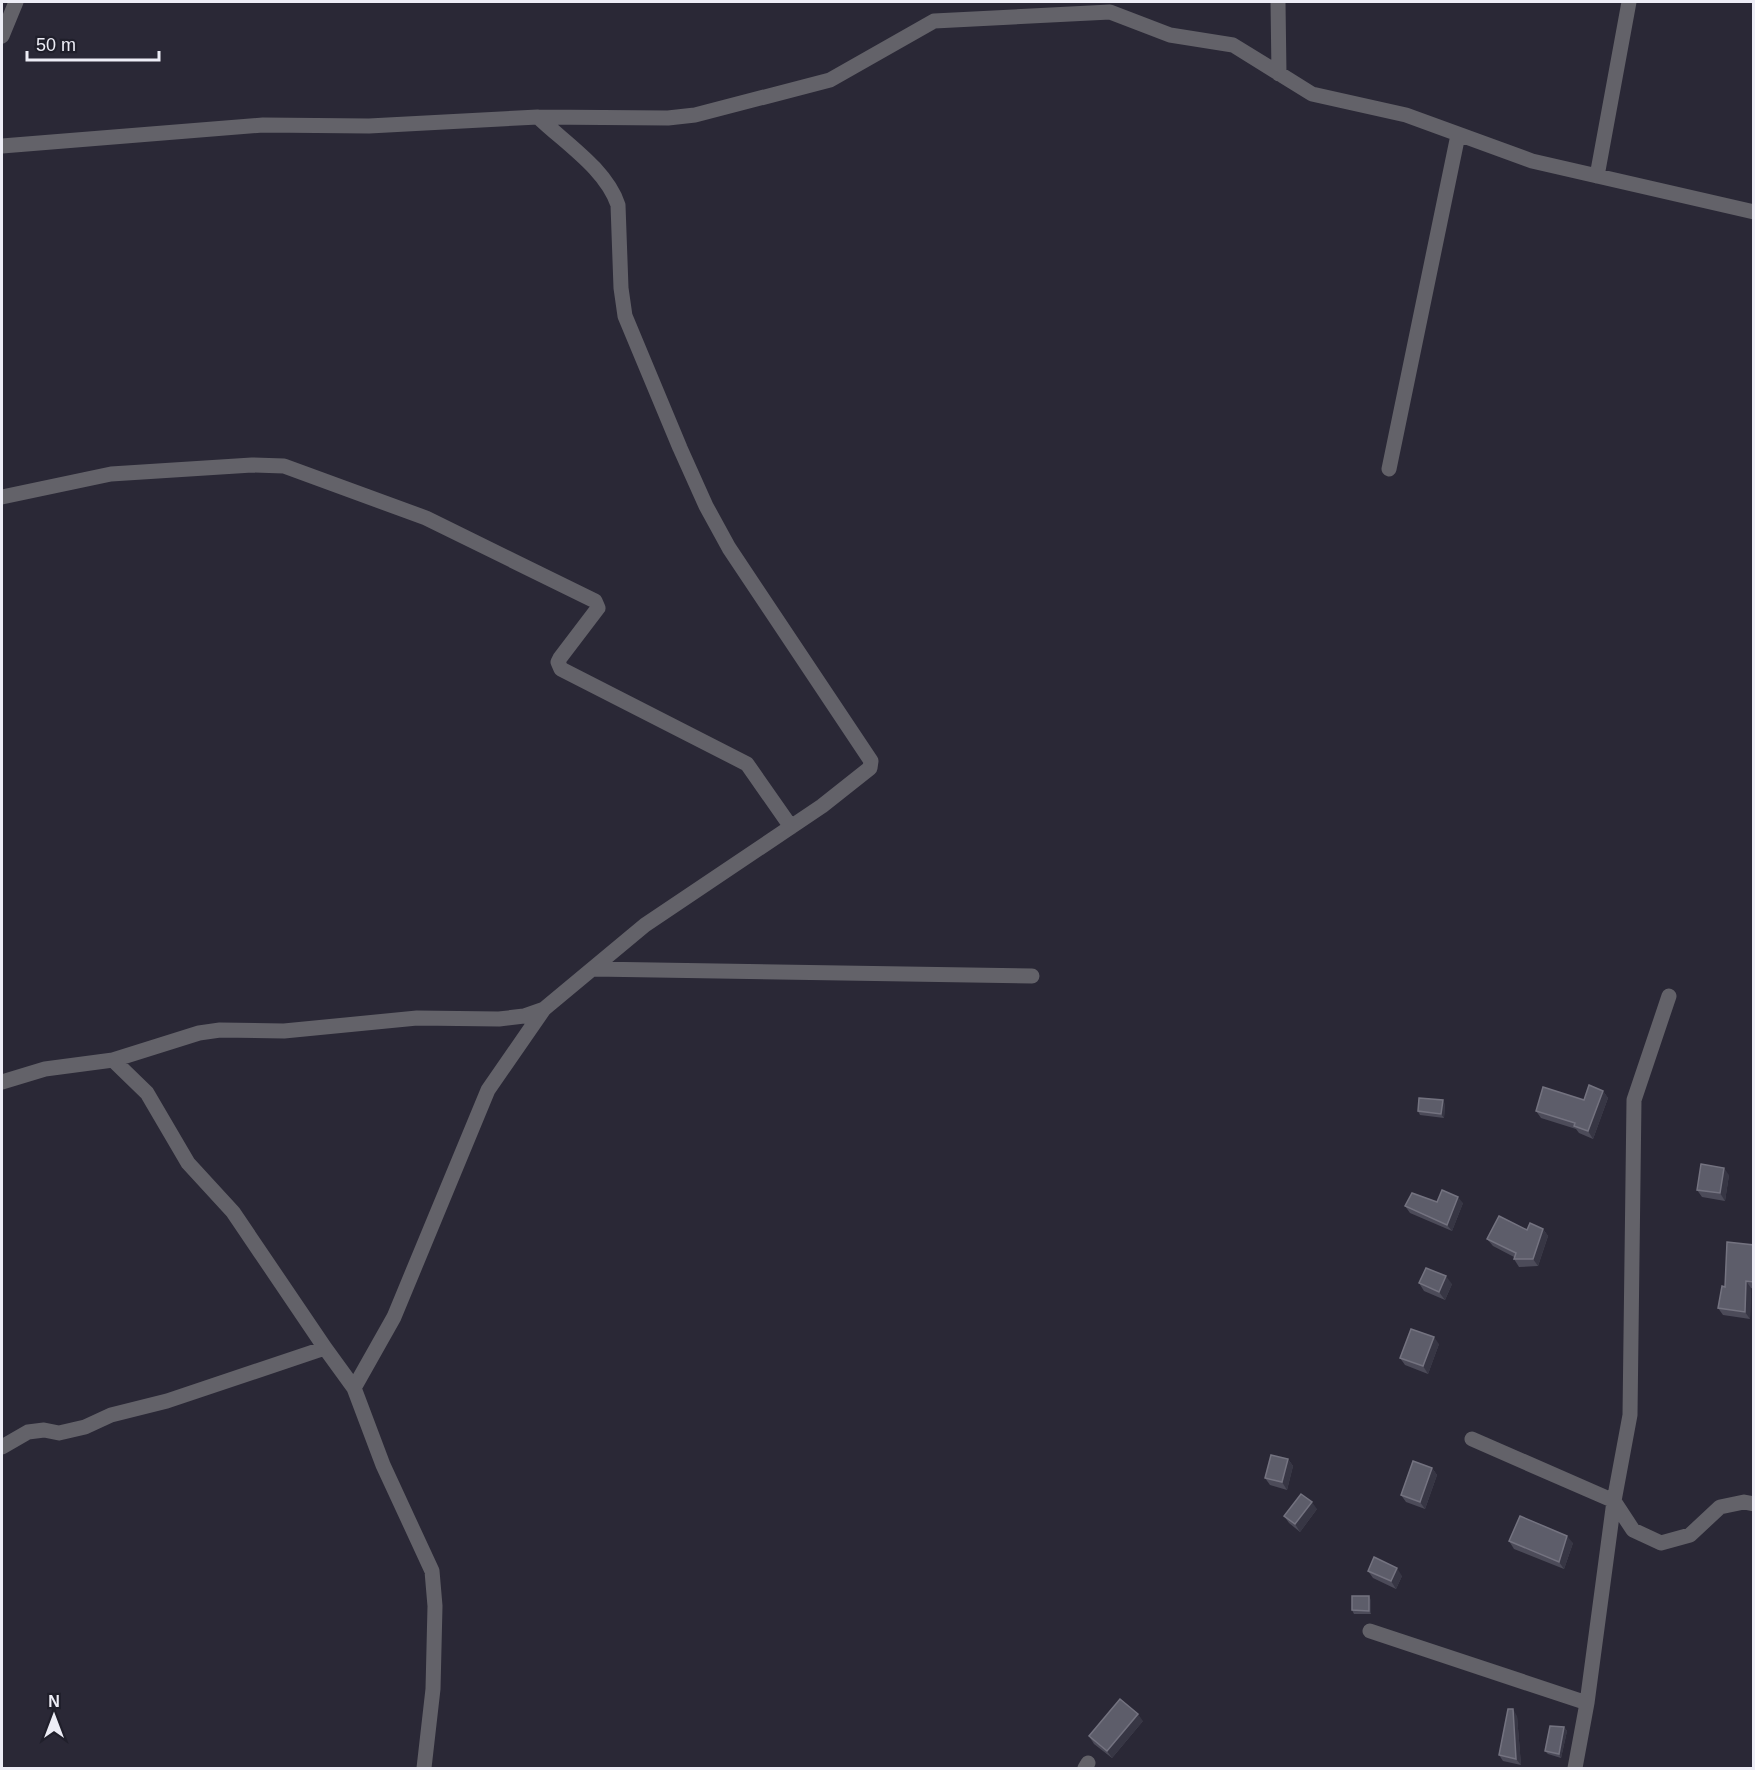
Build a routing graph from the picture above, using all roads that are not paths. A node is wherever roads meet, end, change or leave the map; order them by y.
1 (15, 2) edge
2 (1278, 2) edge
3 (1629, 2) edge
4 (2, 36) edge
5 (1279, 74) junction
6 (538, 117) junction
7 (1458, 135) junction
8 (2, 146) edge
9 (1596, 176) junction
10 (1754, 212) edge
11 (1389, 469) dead end
12 (2, 497) edge
13 (791, 827) junction
14 (593, 969) junction
15 (1032, 976) dead end
16 (1669, 996) dead end
17 (544, 1009) junction
18 (113, 1060) junction
19 (2, 1082) edge
20 (326, 1348) junction
21 (354, 1388) junction
22 (1472, 1439) dead end
23 (2, 1448) edge
24 (1614, 1501) junction
25 (1754, 1504) edge
26 (1370, 1631) dead end
27 (1587, 1703) junction
28 (424, 1768) edge
29 (1575, 1768) edge

1 - 4 street
2 - 5 street
3 - 9 street
5 - 6 street
5 - 7 street
6 - 8 street
6 - 13 street
7 - 9 street
7 - 11 street
9 - 10 street
12 - 13 street
13 - 14 street
14 - 15 street
14 - 17 street
16 - 24 street
17 - 18 street
17 - 21 street
18 - 19 street
18 - 20 street
20 - 21 street
20 - 23 street
21 - 28 street
22 - 24 street
24 - 25 street
24 - 27 street
26 - 27 street
27 - 29 street

